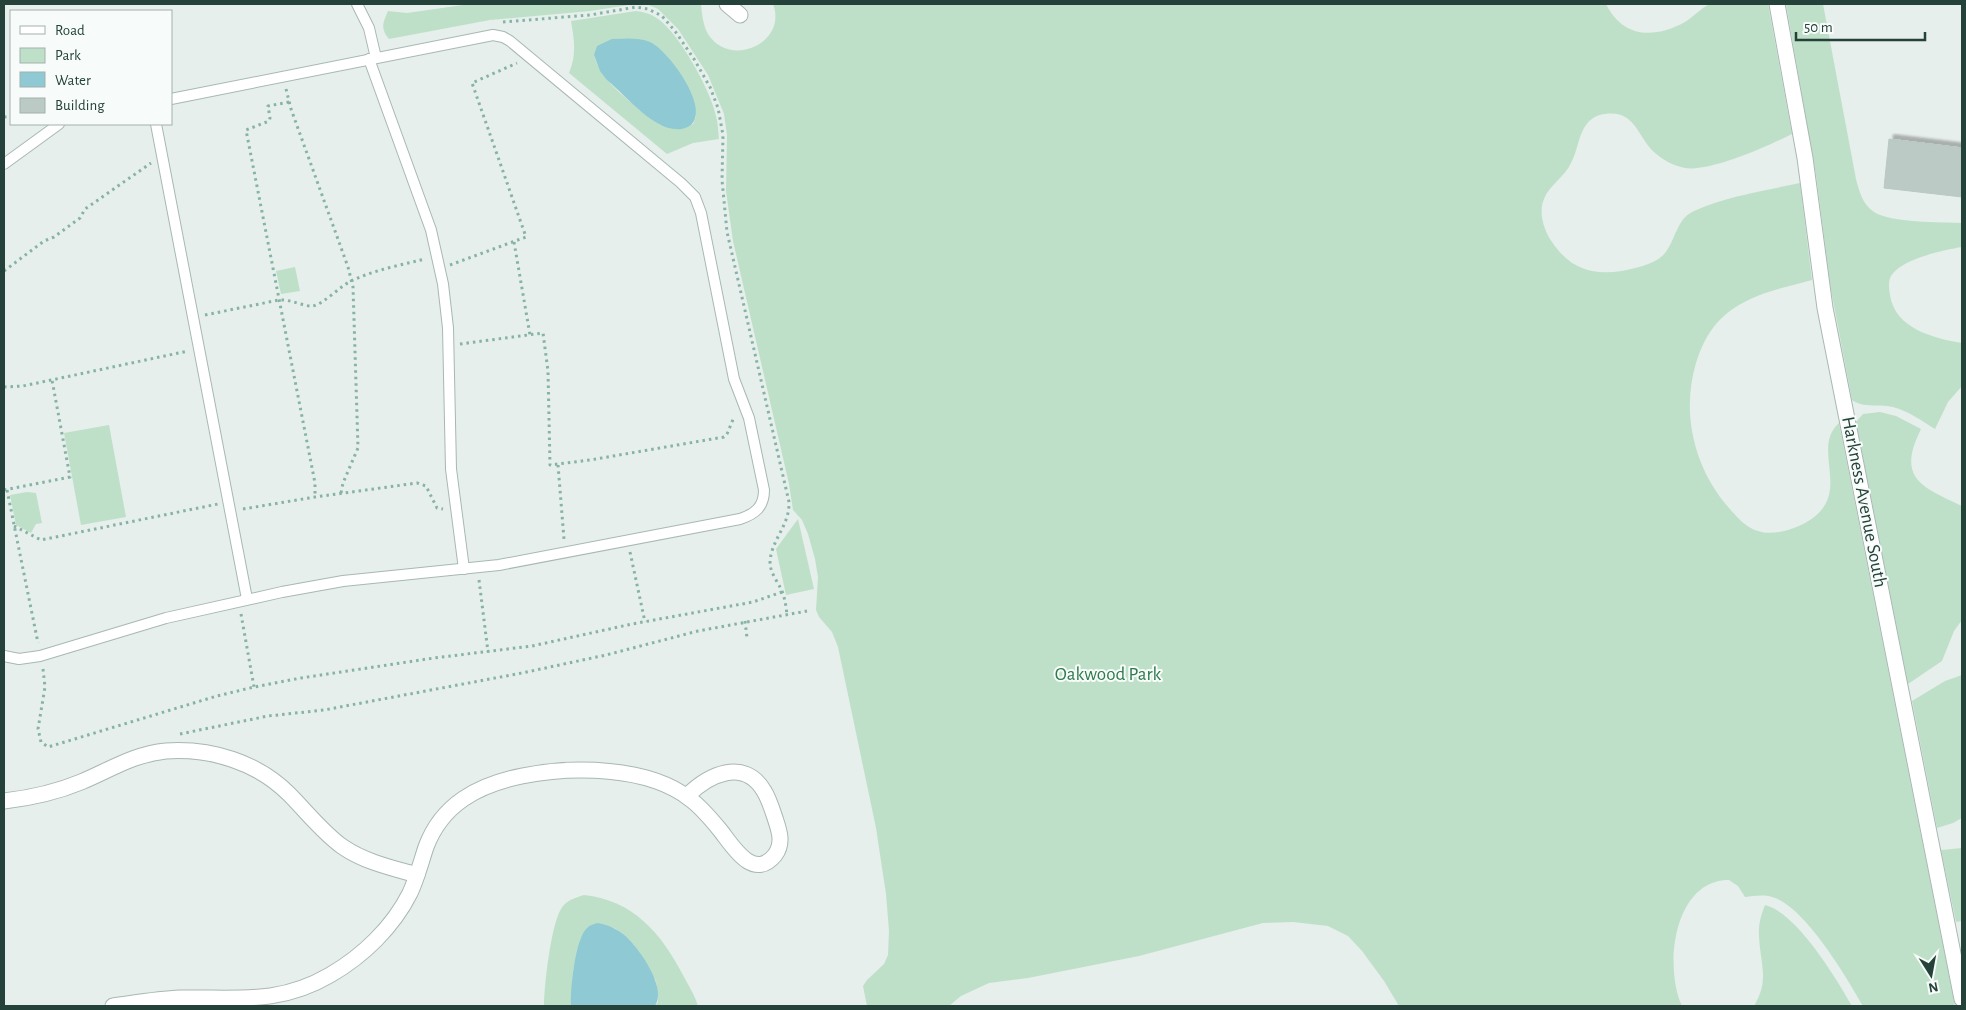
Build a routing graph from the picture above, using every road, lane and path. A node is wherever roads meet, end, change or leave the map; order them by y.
1 (357, 4) edge
2 (727, 4) edge
3 (1777, 4) edge
4 (740, 15) dead end
5 (498, 23) dead end
6 (530, 57) junction
7 (372, 58) junction
8 (283, 76) junction
9 (172, 99) edge
10 (289, 102) junction
11 (59, 125) edge
12 (156, 125) edge
13 (162, 156) junction
14 (4, 164) edge
15 (514, 242) junction
16 (437, 255) junction
17 (440, 268) junction
18 (4, 271) edge
19 (352, 281) junction
20 (279, 300) junction
21 (193, 317) junction
22 (530, 335) junction
23 (449, 346) junction
24 (199, 349) junction
25 (52, 380) junction
26 (4, 387) edge
27 (746, 409) junction
28 (558, 464) junction
29 (5, 490) edge
30 (341, 493) junction
31 (315, 497) junction
32 (229, 507) junction
33 (456, 508) junction
34 (14, 526) junction
35 (627, 541) junction
36 (566, 552) junction
37 (478, 568) junction
38 (464, 569) junction
39 (782, 592) junction
40 (243, 600) junction
41 (807, 611) dead end
42 (787, 615) junction
43 (745, 621) junction
44 (645, 622) junction
45 (747, 638) dead end
46 (488, 652) junction
47 (4, 656) edge
48 (40, 656) junction
49 (254, 687) junction
50 (172, 735) dead end
51 (687, 796) junction
52 (4, 801) edge
53 (417, 876) junction
54 (1962, 999) edge
55 (113, 1006) edge

1 - 7 lane
2 - 4 street
3 - 54 street, Harkness Avenue South
5 - 39 path
6 - 7 lane
6 - 15 path
6 - 27 lane
7 - 8 lane
7 - 16 lane
8 - 9 lane
8 - 10 path
10 - 19 path
10 - 20 path
11 - 14 lane
12 - 13 lane
13 - 18 path
13 - 21 lane
15 - 17 path
15 - 22 path
16 - 17 lane
16 - 19 path
17 - 23 lane
19 - 20 path
19 - 30 path
20 - 21 path
20 - 31 path
21 - 24 lane
22 - 23 path
22 - 28 path
23 - 33 lane
24 - 25 path
24 - 32 lane
25 - 26 path
25 - 29 path
27 - 28 path
27 - 35 lane
28 - 36 path
29 - 34 path
30 - 31 path
30 - 33 path
31 - 32 path
32 - 34 path
32 - 40 lane
33 - 38 lane
34 - 48 path
35 - 36 lane
35 - 44 path
36 - 37 lane
37 - 38 lane
37 - 46 path
38 - 40 lane
39 - 42 path
39 - 44 path
40 - 48 lane
40 - 49 path
41 - 42 path
42 - 43 path
43 - 45 path
43 - 50 path
44 - 46 path
46 - 49 path
47 - 48 lane
48 - 49 path
51 - 51 street
51 - 53 street
52 - 53 street
53 - 55 street

